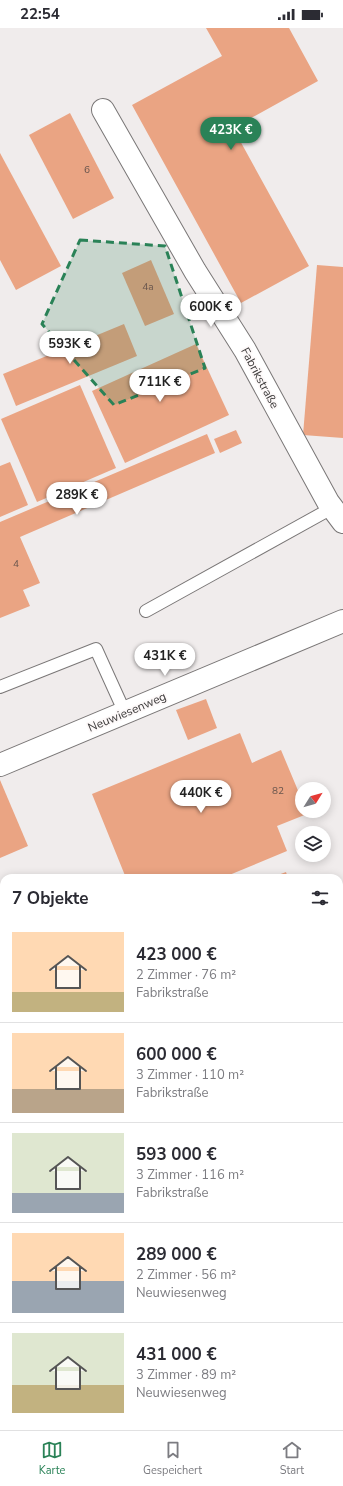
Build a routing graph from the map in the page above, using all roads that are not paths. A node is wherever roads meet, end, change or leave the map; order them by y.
1 (103, 110) dead end
2 (338, 515) edge
3 (146, 611) dead end
4 (343, 621) edge
5 (0, 688) edge
6 (124, 713) junction
7 (0, 765) edge

1 - 2 street, Fabrikstraße
2 - 3 lane
4 - 6 street, Neuwiesenweg
5 - 6 lane
6 - 7 street, Neuwiesenweg

